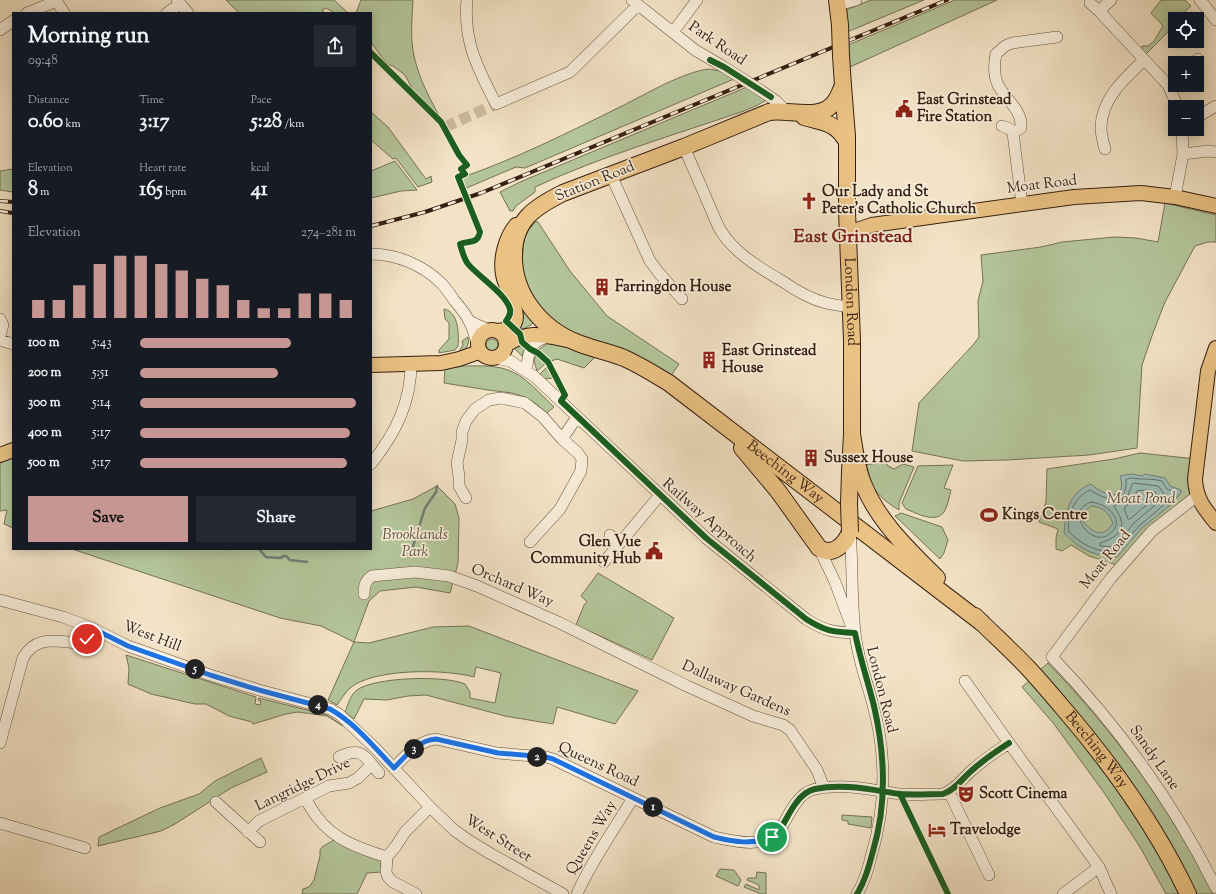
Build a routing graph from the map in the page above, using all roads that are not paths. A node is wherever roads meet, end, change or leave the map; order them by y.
1 (56, 0) edge
2 (467, 0) edge
3 (697, 0) edge
4 (856, 0) edge
5 (1111, 0) edge
6 (1200, 0) edge
7 (178, 2) edge
8 (635, 3) edge
9 (838, 3) edge
10 (1090, 3) dead end
11 (1099, 11) junction
12 (29, 12) edge
13 (63, 12) edge
14 (168, 12) edge
15 (187, 12) edge
16 (1216, 20) edge
17 (12, 22) edge
18 (0, 30) edge
19 (672, 32) junction
20 (1057, 37) dead end
21 (1144, 60) junction
22 (1168, 79) edge
23 (843, 86) junction
24 (1216, 106) edge
25 (791, 112) junction
26 (1204, 113) edge
27 (1002, 126) dead end
28 (1013, 133) junction
29 (1182, 136) edge
30 (847, 142) junction
31 (684, 147) junction
32 (1104, 150) dead end
33 (1216, 152) edge
34 (1183, 154) junction
35 (611, 175) junction
36 (1175, 196) junction
37 (1022, 204) junction
38 (1216, 206) edge
39 (532, 210) junction
40 (848, 211) junction
41 (872, 225) junction
42 (848, 233) junction
43 (372, 254) edge
44 (682, 298) dead end
45 (843, 306) junction
46 (0, 319) edge
47 (469, 321) junction
48 (493, 331) junction
49 (0, 336) edge
50 (551, 337) junction
51 (0, 340) edge
52 (577, 342) junction
53 (12, 344) edge
54 (506, 346) junction
55 (478, 348) junction
56 (1216, 348) edge
57 (496, 358) junction
58 (411, 364) junction
59 (372, 365) edge
60 (527, 365) junction
61 (535, 377) junction
62 (577, 417) junction
63 (717, 420) junction
64 (852, 434) junction
65 (562, 439) junction
66 (12, 450) edge
67 (0, 455) edge
68 (372, 463) edge
69 (660, 496) junction
70 (466, 498) dead end
71 (1199, 500) junction
72 (1216, 523) edge
73 (850, 532) junction
74 (610, 536) dead end
75 (530, 542) dead end
76 (619, 544) junction
77 (819, 548) junction
78 (604, 562) dead end
79 (364, 594) dead end
80 (0, 600) edge
81 (982, 624) junction
82 (92, 628) junction
83 (855, 633) junction
84 (1052, 657) joint
85 (652, 667) joint
86 (966, 680) dead end
87 (339, 714) joint
88 (0, 743) edge
89 (1009, 743) junction
90 (339, 757) dead end
91 (394, 768) junction
92 (824, 788) junction
93 (884, 790) junction
94 (949, 792) junction
95 (633, 798) junction
96 (306, 799) junction
97 (216, 802) dead end
98 (430, 808) junction
99 (0, 823) edge
100 (248, 832) junction
101 (260, 842) dead end
102 (85, 848) dead end
103 (387, 857) junction
104 (1099, 866) junction
105 (989, 874) dead end
106 (1216, 888) edge
107 (417, 891) edge
108 (563, 894) edge
109 (577, 894) edge
110 (857, 894) edge
111 (1063, 894) edge
112 (1111, 894) edge
113 (1188, 894) edge

1 - 12 street
1 - 13 street
2 - 8 street
3 - 19 street
4 - 9 street
5 - 11 street
6 - 16 street
7 - 14 street
7 - 15 street
8 - 19 street, Park Road
9 - 23 highway, London Road, bridge
10 - 11 street
11 - 21 street
17 - 18 street
19 - 25 street, Park Road, bridge
20 - 28 street
21 - 22 street
21 - 32 street
23 - 25 highway, Station Road
23 - 30 highway, London Road
24 - 26 street
25 - 30 highway, Station Road
25 - 31 highway, Station Road
27 - 28 street
28 - 37 street
29 - 34 street
30 - 40 highway, London Road
31 - 35 highway, Station Road
31 - 45 street
33 - 34 street
34 - 36 street
35 - 39 highway, Station Road
35 - 44 street
36 - 37 main road, Moat Road
36 - 38 main road, Moat Road
37 - 41 main road, Moat Road
39 - 48 main road, Station Road
39 - 52 highway, Beeching Way
40 - 41 main road
40 - 42 highway, London Road
41 - 42 main road, Moat Road
42 - 45 highway, London Road
43 - 47 street
45 - 64 highway, London Road
46 - 49 street
47 - 48 street
47 - 55 street
48 - 54 main road
48 - 55 main road
50 - 52 main road, Beeching Way
50 - 54 main road, Beeching Way
50 - 60 street
51 - 53 street
52 - 63 highway, Beeching Way
54 - 57 main road
54 - 60 street, Railway Approach
55 - 57 main road
55 - 58 main road
56 - 71 main road
57 - 61 street, Railway Approach
58 - 59 main road
58 - 68 street
60 - 61 street, Railway Approach
61 - 62 street, Railway Approach
62 - 65 street
62 - 69 street, Railway Approach
63 - 77 highway, London Road
63 - 81 highway, Beeching Way
64 - 73 highway, London Road, bridge
64 - 81 highway, Beeching Way
65 - 70 street
65 - 75 street
66 - 67 main road
69 - 76 street
69 - 83 street, Railway Approach
71 - 72 main road
71 - 84 street, Moat Road
73 - 77 highway
73 - 83 street, London Road
74 - 76 street
76 - 78 street
77 - 83 street, London Road
79 - 85 street, Orchard Way
80 - 82 street, West Hill
81 - 113 highway, Beeching Way
82 - 87 street, West Hill
82 - 88 street
83 - 93 street, London Road
84 - 106 street, Sandy Lane
85 - 92 street, Dallaway Gardens
86 - 89 street
87 - 91 street, West Street
89 - 94 street
89 - 104 street
90 - 96 street, Langridge Drive
91 - 95 street, Queens Road
91 - 98 street, West Street
92 - 93 street, Queens Road
92 - 95 street, Queens Road
93 - 94 street, Queens Road
93 - 110 street, London Road
94 - 105 street
95 - 109 street, Queens Way
96 - 100 street, Langridge Drive
96 - 103 street
97 - 100 street
98 - 103 street
98 - 108 street, West Street
99 - 102 street
100 - 101 street
103 - 107 street
104 - 111 street
104 - 112 street

